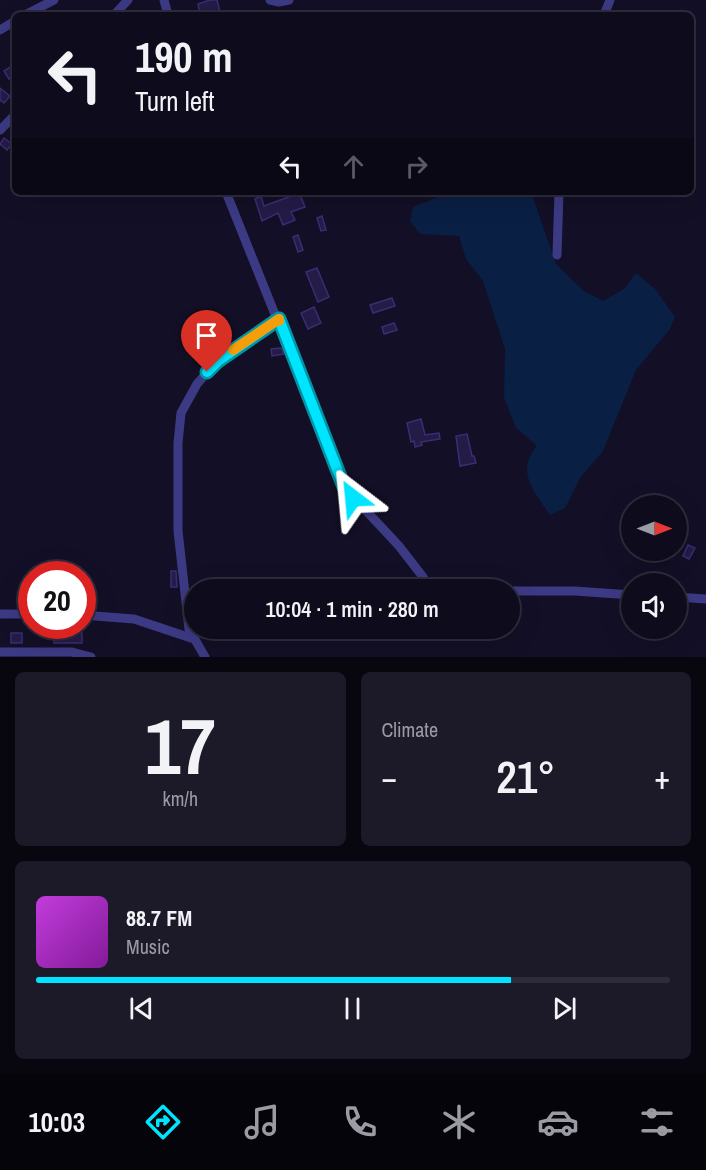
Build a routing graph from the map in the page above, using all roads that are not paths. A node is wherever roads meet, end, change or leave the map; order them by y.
1 (54, 0) edge
2 (270, 0) edge
3 (289, 0) edge
4 (31, 12) edge
5 (12, 118) edge
6 (0, 130) edge
7 (227, 195) edge
8 (559, 195) edge
9 (557, 255) dead end
10 (279, 319) junction
11 (188, 579) edge
12 (424, 579) edge
13 (520, 591) edge
14 (621, 594) edge
15 (687, 598) edge
16 (706, 599) edge
17 (0, 614) edge
18 (18, 614) edge
19 (96, 616) edge
20 (184, 636) edge
21 (194, 639) edge
22 (0, 652) edge
23 (44, 655) edge
24 (91, 657) edge
25 (205, 657) edge

1 - 4 street
2 - 3 street
5 - 6 street
7 - 10 street
8 - 9 street
10 - 11 street
10 - 12 street
13 - 14 street
15 - 16 street
17 - 18 street
19 - 20 street
21 - 25 street
22 - 23 street
23 - 24 street

